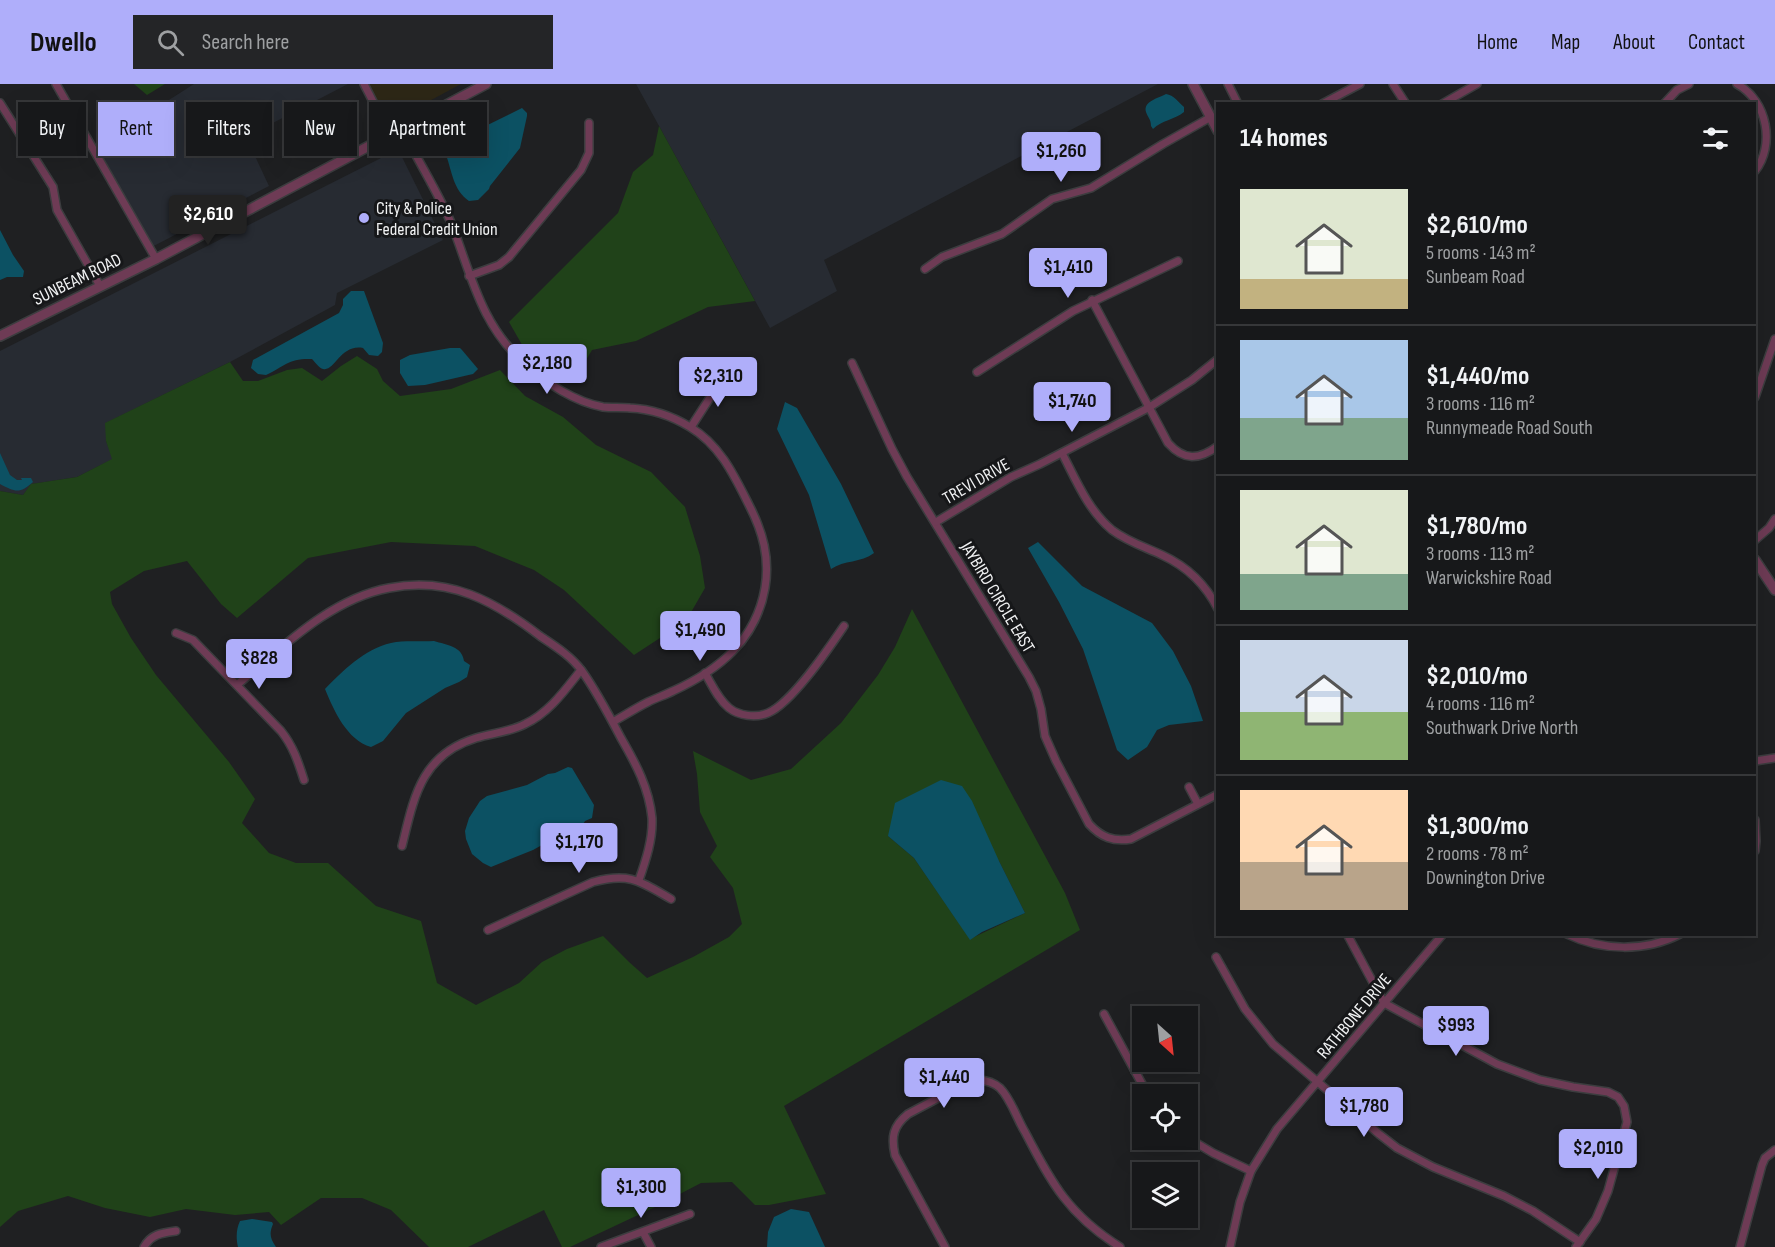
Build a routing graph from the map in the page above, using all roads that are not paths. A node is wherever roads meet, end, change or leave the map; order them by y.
1 (56, 84) edge
2 (364, 84) edge
3 (486, 84) edge
4 (1193, 84) edge
5 (1228, 84) edge
6 (1360, 84) edge
7 (1393, 84) edge
8 (1477, 84) edge
9 (1689, 84) edge
10 (1737, 84) edge
11 (373, 102) edge
12 (452, 102) edge
13 (1237, 102) edge
14 (1326, 102) edge
15 (1405, 102) edge
16 (1446, 102) edge
17 (1666, 102) edge
18 (0, 103) edge
19 (1211, 117) junction
20 (589, 123) dead end
21 (1216, 127) edge
22 (369, 146) edge
23 (416, 156) edge
24 (1756, 170) edge
25 (156, 259) junction
26 (1179, 261) dead end
27 (925, 269) dead end
28 (469, 276) junction
29 (100, 286) junction
30 (1092, 300) junction
31 (0, 336) edge
32 (1775, 339) edge
33 (1216, 361) edge
34 (852, 363) dead end
35 (977, 372) dead end
36 (724, 376) dead end
37 (1756, 394) edge
38 (1148, 408) junction
39 (691, 427) junction
40 (1216, 448) edge
41 (1062, 453) junction
42 (1775, 519) edge
43 (936, 522) junction
44 (1756, 539) edge
45 (1756, 562) edge
46 (1775, 590) edge
47 (1216, 606) edge
48 (844, 626) dead end
49 (176, 633) dead end
50 (581, 670) junction
51 (705, 674) junction
52 (238, 684) junction
53 (613, 722) junction
54 (1775, 758) edge
55 (1756, 761) edge
56 (304, 780) dead end
57 (1189, 787) dead end
58 (1216, 795) edge
59 (1198, 804) junction
60 (402, 846) dead end
61 (639, 880) junction
62 (671, 899) dead end
63 (488, 930) dead end
64 (1348, 936) edge
65 (1441, 936) edge
66 (1572, 936) edge
67 (1678, 936) edge
68 (1216, 957) dead end
69 (1384, 1003) junction
70 (1104, 1014) dead end
71 (1317, 1082) junction
72 (1142, 1084) edge
73 (1198, 1144) edge
74 (1775, 1150) edge
75 (1251, 1171) junction
76 (690, 1214) dead end
77 (177, 1231) dead end
78 (643, 1232) junction
79 (1578, 1244) edge
80 (144, 1247) edge
81 (601, 1247) edge
82 (651, 1247) edge
83 (945, 1247) edge
84 (1120, 1247) edge
85 (1230, 1247) edge
86 (1741, 1247) edge

1 - 25 street
2 - 11 street
3 - 12 street, SUNBEAM ROAD
4 - 19 street
5 - 13 street
6 - 14 street
7 - 15 street
8 - 16 street
9 - 17 street
10 - 24 street
18 - 29 street
19 - 21 street
19 - 27 street
20 - 28 street
22 - 25 street, SUNBEAM ROAD
23 - 28 street
25 - 29 street, SUNBEAM ROAD
26 - 30 street
28 - 39 street
29 - 31 street, SUNBEAM ROAD
30 - 35 street
30 - 38 street
32 - 37 street
33 - 38 street, TREVI DRIVE
34 - 43 street, JAYBIRD CIRCLE EAST
36 - 39 street
38 - 40 street
38 - 41 street, TREVI DRIVE
39 - 51 street
41 - 43 street, TREVI DRIVE
41 - 47 street
42 - 44 street
43 - 59 street, JAYBIRD CIRCLE EAST
45 - 46 street
48 - 51 street
49 - 52 street
50 - 52 street
50 - 53 street
50 - 60 street
51 - 53 street
52 - 56 street
53 - 61 street
54 - 55 street
57 - 59 street
58 - 59 street
61 - 62 street
61 - 63 street
64 - 69 street
65 - 69 street, RATHBONE DRIVE
66 - 67 street
68 - 71 street
69 - 71 street, RATHBONE DRIVE
69 - 79 street
70 - 72 street
71 - 75 street, RATHBONE DRIVE
71 - 79 street
73 - 75 street
74 - 86 street
75 - 85 street, RATHBONE DRIVE
76 - 78 street
77 - 80 street
78 - 81 street
78 - 82 street
83 - 84 street

